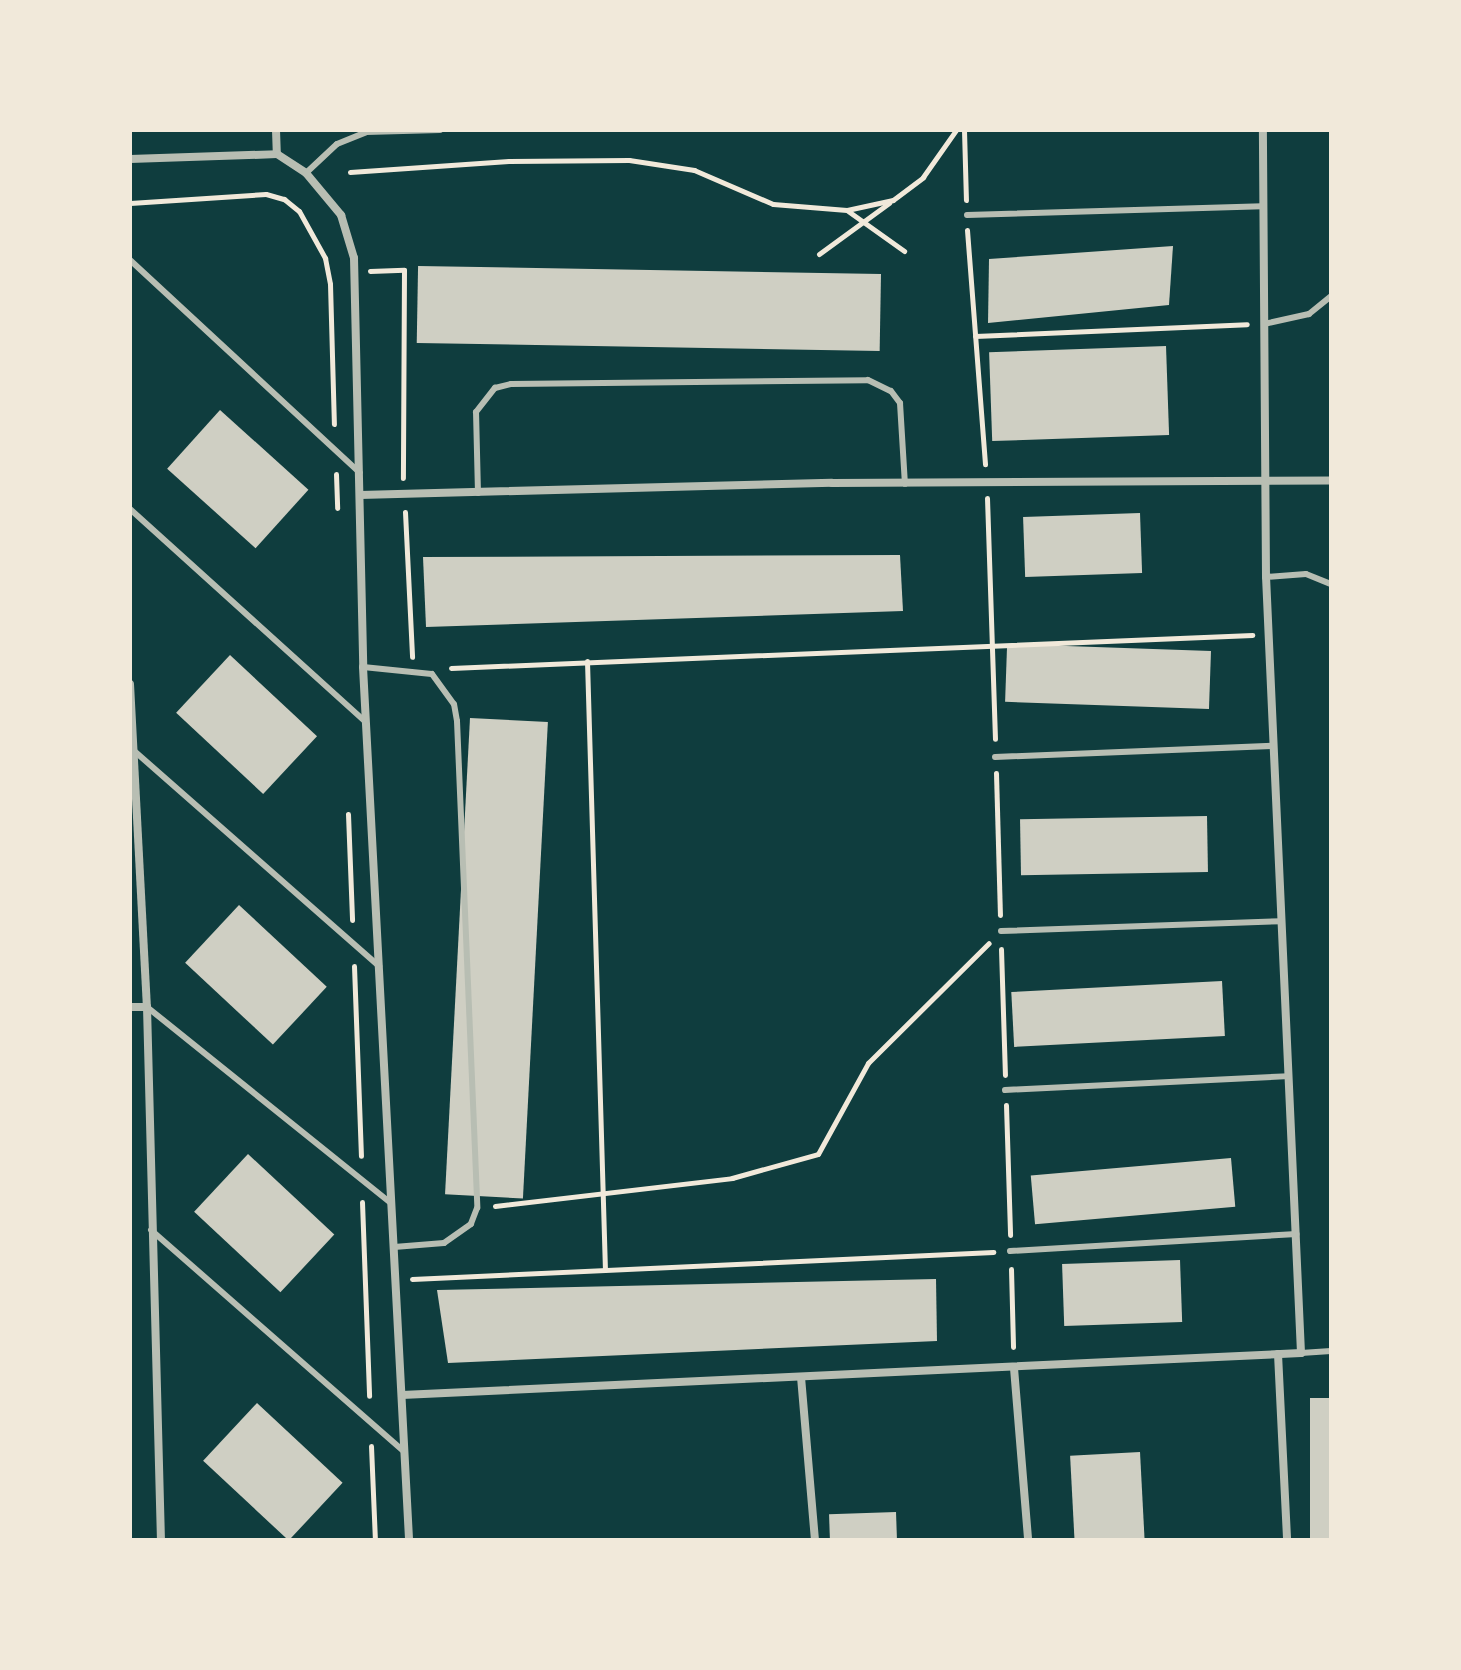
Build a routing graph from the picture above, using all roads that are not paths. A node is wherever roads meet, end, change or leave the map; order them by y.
1 (276, 130) edge
2 (440, 130) edge
3 (1263, 130) edge
4 (277, 154) junction
5 (130, 159) edge
6 (306, 173) junction
7 (1262, 206) junction
8 (967, 215) dead end
9 (130, 260) edge
10 (1331, 296) edge
11 (1264, 324) junction
12 (360, 473) junction
13 (1331, 480) edge
14 (1264, 481) junction
15 (905, 484) junction
16 (478, 493) junction
17 (360, 495) junction
18 (130, 509) edge
19 (1266, 577) junction
20 (1331, 584) edge
21 (363, 667) junction
22 (130, 684) edge
23 (366, 722) junction
24 (1274, 746) junction
25 (132, 749) junction
26 (995, 757) dead end
27 (1282, 921) junction
28 (1001, 931) road end
29 (379, 966) junction
30 (130, 1007) edge
31 (147, 1007) junction
32 (1289, 1076) junction
33 (1005, 1090) dead end
34 (392, 1204) junction
35 (151, 1230) junction
36 (1296, 1234) junction
37 (394, 1247) junction
38 (1010, 1251) road end
39 (1331, 1351) edge
40 (1301, 1353) junction
41 (1278, 1354) junction
42 (1014, 1368) junction
43 (801, 1377) junction
44 (402, 1395) junction
45 (405, 1452) junction
46 (161, 1540) edge
47 (409, 1540) edge
48 (815, 1540) edge
49 (1028, 1540) edge
50 (1287, 1540) edge

1 - 4 street
2 - 6 lane
3 - 7 street
4 - 5 street
4 - 6 street
6 - 12 street
7 - 8 lane
7 - 11 street
9 - 12 lane
10 - 11 lane
11 - 14 street
12 - 17 street
13 - 14 street
14 - 15 street
14 - 19 street
15 - 16 street
15 - 16 lane
16 - 17 street
17 - 21 street
18 - 23 lane
19 - 20 lane
19 - 24 street
21 - 23 street
21 - 37 lane
22 - 25 street
23 - 29 street
24 - 26 lane
24 - 27 street
25 - 29 lane
25 - 31 street
27 - 28 lane
27 - 32 street
29 - 34 street
30 - 31 street
31 - 34 lane
31 - 35 street
32 - 33 lane
32 - 36 street
34 - 37 street
35 - 45 lane
35 - 46 street
36 - 38 lane
36 - 40 street
37 - 44 street
39 - 40 lane
40 - 41 street
41 - 42 street
41 - 50 street
42 - 43 street
42 - 49 street
43 - 44 street
43 - 48 street
44 - 45 street
45 - 47 street

